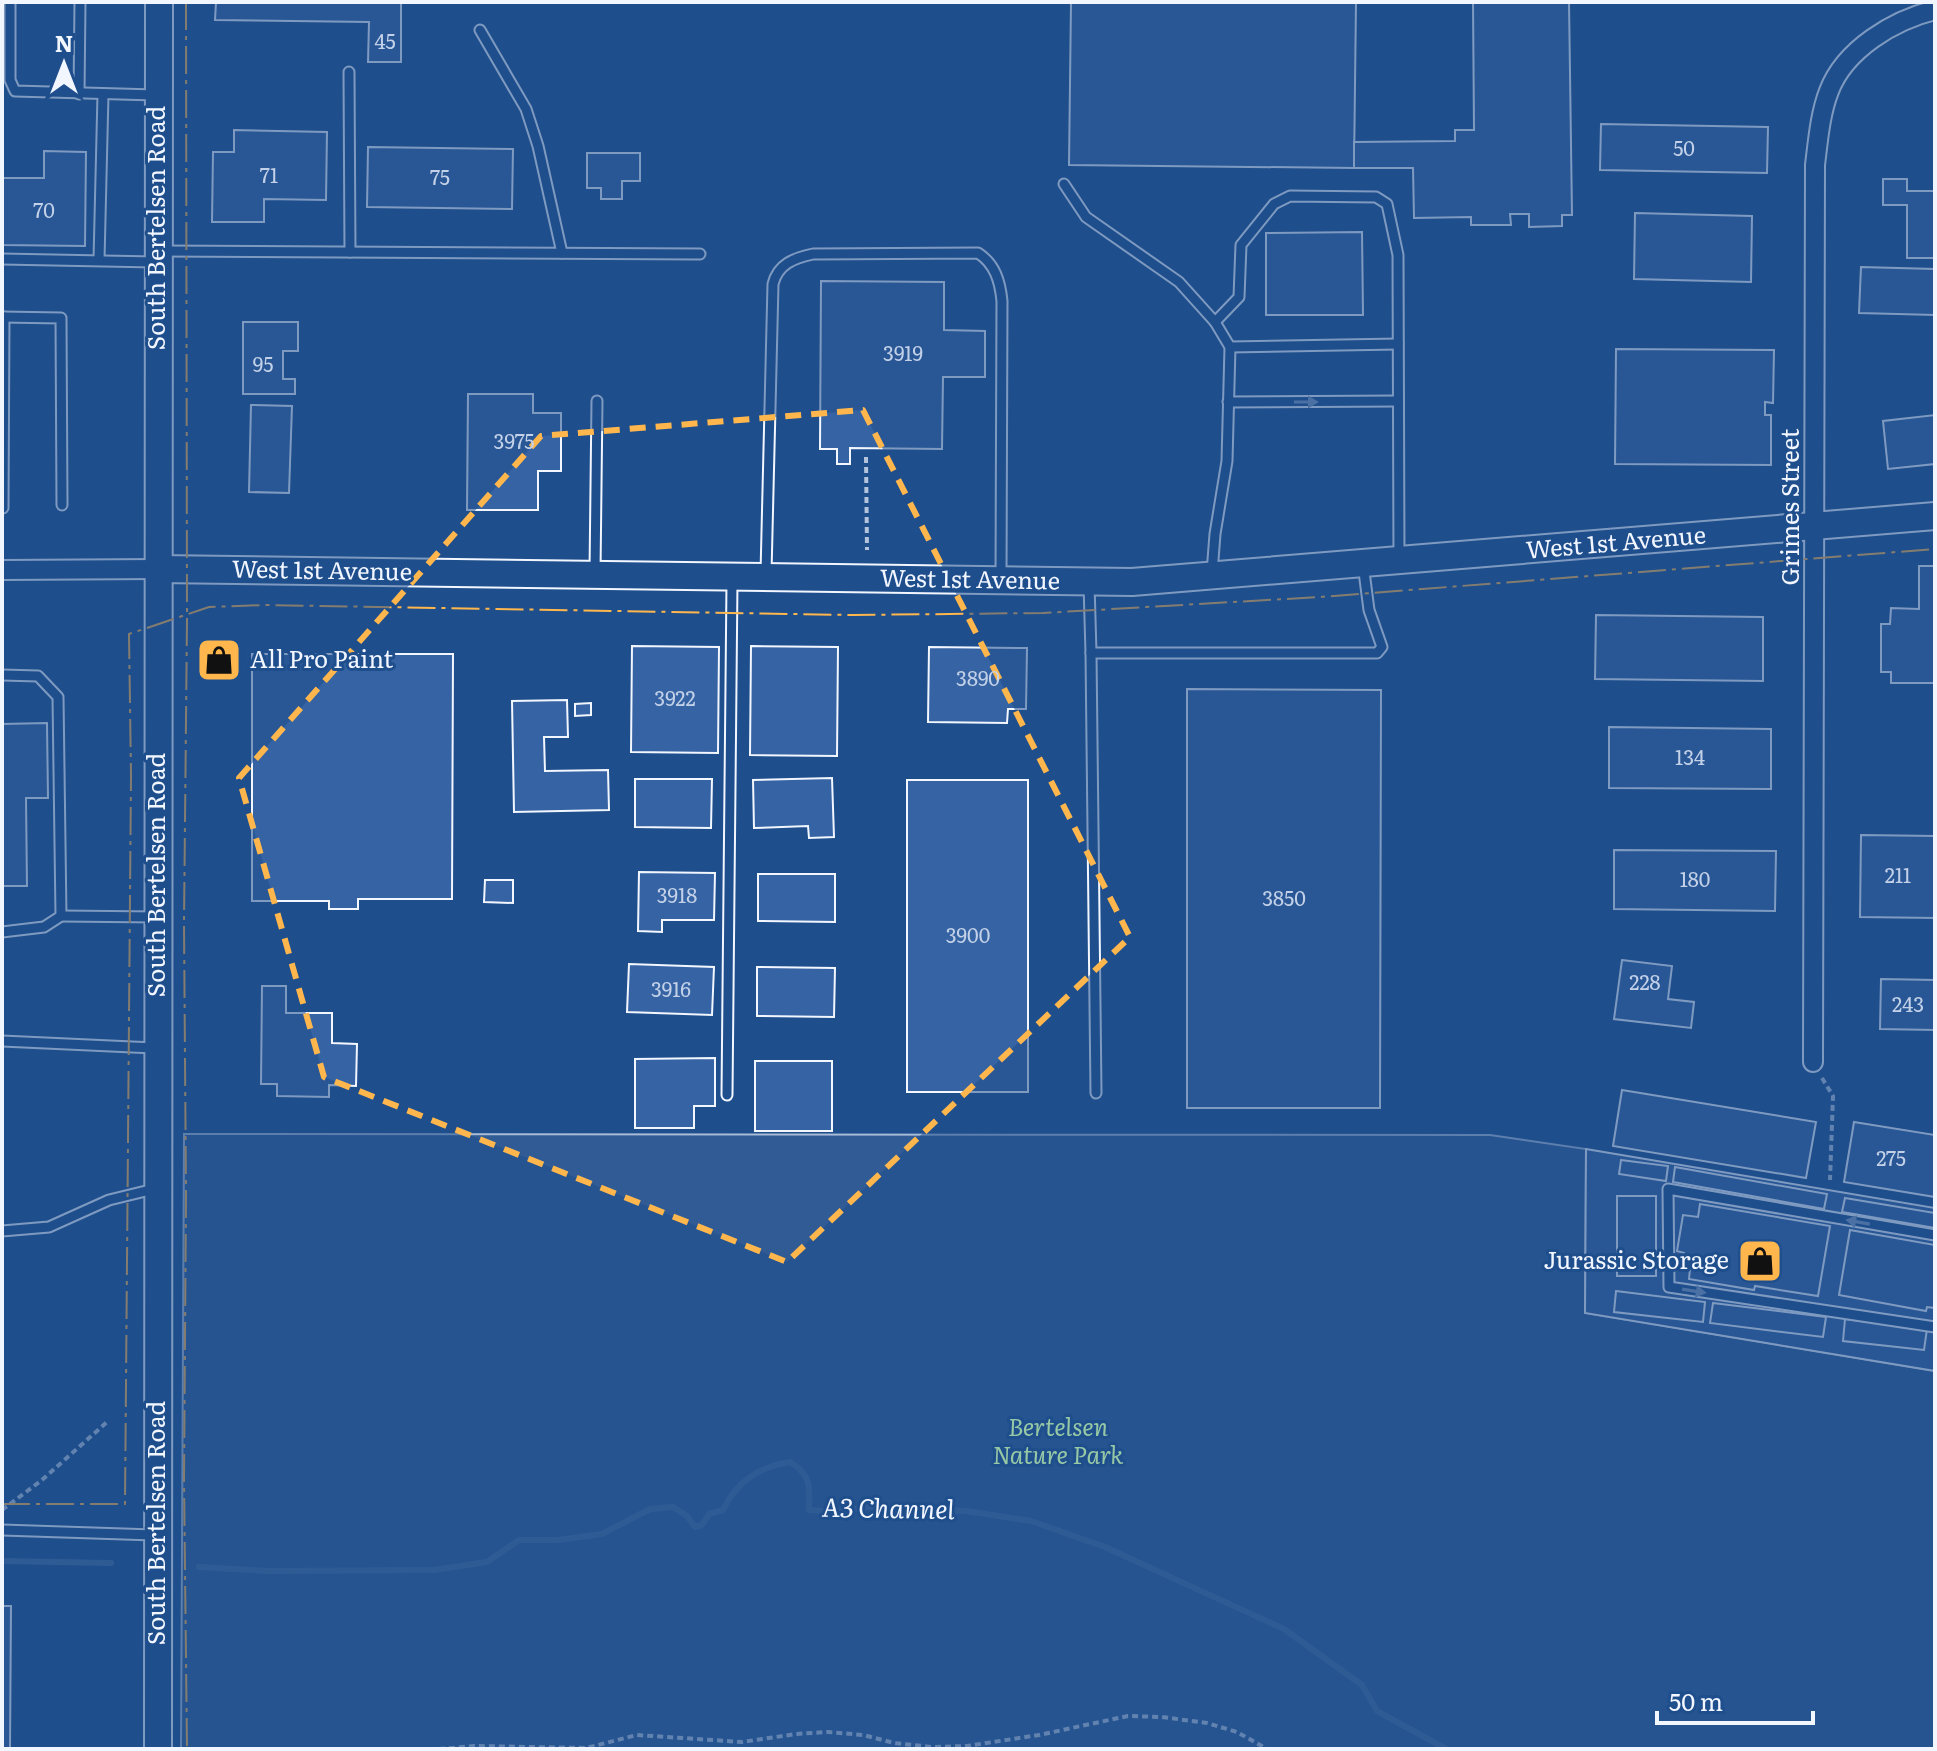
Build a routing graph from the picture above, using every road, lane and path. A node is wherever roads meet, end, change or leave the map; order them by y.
1 (10, 2) edge
2 (80, 2) edge
3 (159, 2) edge
4 (1935, 10) edge
5 (480, 30) dead end
6 (349, 72) dead end
7 (79, 94) junction
8 (103, 94) junction
9 (158, 95) junction
10 (1064, 184) dead end
11 (350, 252) junction
12 (562, 253) junction
13 (700, 254) dead end
14 (157, 256) junction
15 (2, 259) edge
16 (99, 260) junction
17 (3, 317) edge
18 (1215, 322) junction
19 (1398, 344) junction
20 (1230, 347) junction
21 (597, 401) dead end
22 (1398, 401) junction
23 (1228, 402) junction
24 (866, 457) dead end
25 (62, 505) dead end
26 (3, 508) edge
27 (1935, 516) edge
28 (1815, 526) junction
29 (867, 550) dead end
30 (1399, 561) junction
31 (1363, 564) junction
32 (157, 569) junction
33 (2, 570) edge
34 (595, 575) junction
35 (732, 577) junction
36 (1212, 577) junction
37 (766, 578) junction
38 (1001, 581) junction
39 (1089, 582) junction
40 (1091, 653) junction
41 (2, 675) edge
42 (61, 916) junction
43 (158, 917) junction
44 (2, 932) edge
45 (2, 1041) edge
46 (158, 1048) junction
47 (1813, 1062) joint
48 (1096, 1093) dead end
49 (727, 1095) dead end
50 (1830, 1180) dead end
51 (157, 1188) junction
52 (2, 1231) edge
53 (1935, 1235) edge
54 (1935, 1327) edge
55 (107, 1422) dead end
56 (2, 1510) edge
57 (2, 1530) edge
58 (157, 1535) junction
59 (158, 1749) edge
60 (439, 1749) edge
61 (1267, 1749) edge

1 - 7 lane
2 - 7 lane
3 - 9 street, South Bertelsen Road
4 - 28 street, Grimes Street
5 - 12 lane
6 - 11 lane
7 - 8 lane
8 - 9 lane
8 - 16 lane
9 - 14 street, South Bertelsen Road
10 - 18 lane
11 - 12 lane
11 - 14 lane
12 - 13 lane
14 - 16 lane
14 - 32 street, South Bertelsen Road
15 - 16 lane
17 - 25 lane
17 - 26 lane
18 - 19 lane
18 - 20 lane
19 - 20 lane
19 - 22 lane
20 - 23 lane
21 - 34 lane
23 -> 22 lane
22 - 30 lane
23 - 36 lane
24 - 29 path
27 - 28 street, West 1st Avenue
28 - 30 street, West 1st Avenue
28 - 47 street, Grimes Street
30 - 31 street, West 1st Avenue
31 - 36 street, West 1st Avenue
31 - 40 lane
32 - 33 street, West 1st Avenue
32 - 34 street, West 1st Avenue
32 - 43 street, South Bertelsen Road
34 - 35 street, West 1st Avenue
35 - 37 street, West 1st Avenue
35 - 49 lane
36 - 39 street, West 1st Avenue
37 - 38 street, West 1st Avenue
37 - 38 lane
38 - 39 street, West 1st Avenue
39 - 40 lane
40 - 48 lane
41 - 42 lane
42 - 43 lane
42 - 44 lane
43 - 46 street, South Bertelsen Road
45 - 46 lane
46 - 51 street, South Bertelsen Road
47 - 50 path
51 - 52 lane
51 - 58 street, South Bertelsen Road
53 -> 54 lane
55 - 56 path
57 - 58 lane
58 - 59 street, South Bertelsen Road
60 - 61 path

